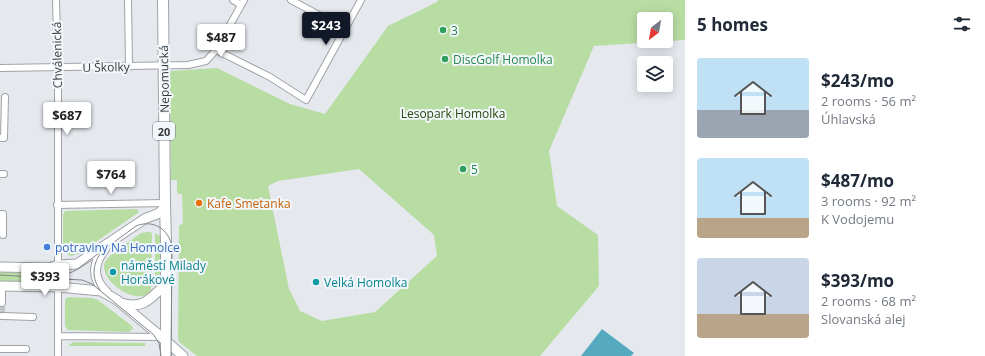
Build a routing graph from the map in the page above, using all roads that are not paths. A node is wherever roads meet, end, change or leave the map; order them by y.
1 (56, 0) edge
2 (128, 0) edge
3 (163, 0) edge
4 (233, 0) edge
5 (292, 0) edge
6 (361, 0) edge
7 (242, 2) edge
8 (345, 29) junction
9 (216, 50) junction
10 (164, 66) junction
11 (129, 67) junction
12 (0, 68) edge
13 (58, 68) junction
14 (5, 97) dead end
15 (2, 138) edge
16 (165, 204) junction
17 (57, 205) junction
18 (0, 214) edge
19 (151, 217) junction
20 (166, 225) junction
21 (3, 235) dead end
22 (109, 243) junction
23 (58, 265) junction
24 (0, 267) edge
25 (166, 284) junction
26 (1, 286) edge
27 (58, 287) junction
28 (114, 298) junction
29 (2, 303) dead end
30 (1, 316) edge
31 (33, 317) dead end
32 (58, 336) junction
33 (164, 339) junction
34 (0, 349) edge
35 (26, 349) dead end
36 (58, 356) edge
37 (166, 356) edge
38 (183, 356) edge

1 - 13 street, Chválenická
2 - 11 street
3 - 10 main road, Nepomucká / 20
4 - 7 street
5 - 8 street
6 - 8 street
7 - 9 street
8 - 9 street
9 - 10 street, U Školky
10 - 11 street, U Školky
10 - 16 main road, Nepomucká / 20
11 - 13 street, U Školky
12 - 13 street, U Školky
13 - 17 street, Chválenická
14 - 15 street
16 - 17 street
16 - 19 main road
16 - 20 main road, 20
17 - 23 street
18 - 21 street
19 - 20 main road
19 - 22 main road
20 - 25 main road, 20
22 - 23 main road
22 - 28 main road
23 - 24 main road
23 - 27 street
25 - 28 main road
25 - 33 main road, 20
26 - 27 main road
26 - 29 street
27 - 28 main road
27 - 32 street
28 - 33 main road
30 - 31 street
32 - 33 street
32 - 36 street
33 - 37 main road, 20
33 - 38 main road
34 - 35 street

